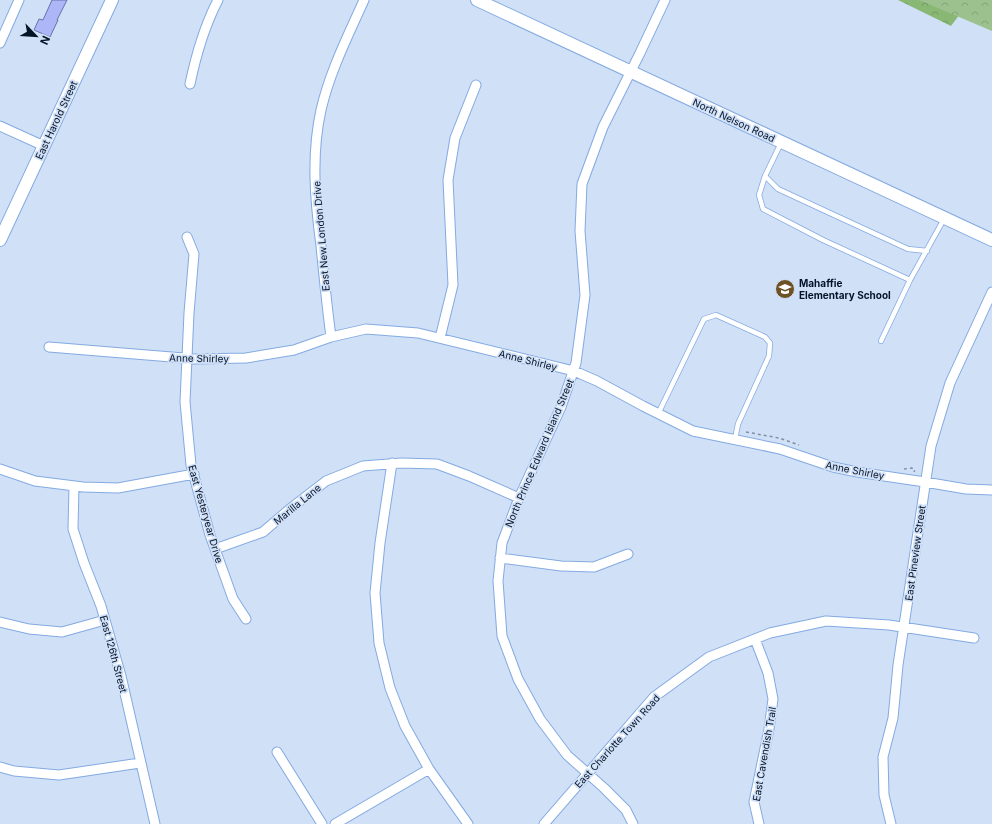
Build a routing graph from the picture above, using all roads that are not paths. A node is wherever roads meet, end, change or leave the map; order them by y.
1 (19, 0) edge
2 (112, 0) edge
3 (218, 0) edge
4 (364, 0) edge
5 (477, 0) edge
6 (665, 0) edge
7 (0, 43) edge
8 (631, 71) junction
9 (190, 84) dead end
10 (476, 85) dead end
11 (0, 126) edge
12 (782, 142) junction
13 (44, 146) junction
14 (766, 176) junction
15 (945, 218) junction
16 (187, 236) dead end
17 (0, 240) edge
18 (992, 240) edge
19 (927, 251) junction
20 (910, 280) junction
21 (992, 292) edge
22 (331, 337) junction
23 (440, 338) junction
24 (881, 341) dead end
25 (49, 347) dead end
26 (187, 359) junction
27 (574, 371) junction
28 (658, 414) junction
29 (736, 434) junction
30 (392, 463) junction
31 (0, 469) edge
32 (194, 474) junction
33 (925, 482) junction
34 (74, 486) junction
35 (992, 490) edge
36 (519, 498) junction
37 (215, 549) junction
38 (628, 554) dead end
39 (500, 558) junction
40 (246, 618) dead end
41 (105, 620) junction
42 (0, 622) edge
43 (904, 628) junction
44 (974, 638) dead end
45 (755, 639) junction
46 (277, 752) dead end
47 (140, 763) junction
48 (0, 767) edge
49 (429, 769) junction
50 (587, 773) junction
51 (155, 824) edge
52 (322, 824) edge
53 (335, 824) edge
54 (468, 824) edge
55 (544, 824) edge
56 (633, 824) edge
57 (759, 824) edge
58 (891, 824) edge

1 - 7 street
2 - 13 street, East Harold Street
3 - 9 street
4 - 22 street, East New London Drive
5 - 8 street, North Nelson Road
6 - 8 street, North Prince Edward Island Street
8 - 12 street, North Nelson Road
8 - 27 street, North Prince Edward Island Street
10 - 23 street
11 - 13 street
12 - 14 lane
12 - 15 street, North Nelson Road
13 - 17 street, East Harold Street
14 - 19 lane
14 - 20 lane
15 - 18 street, North Nelson Road
15 - 19 lane
16 - 26 street, East Yesteryear Drive
19 - 20 lane
20 - 24 lane
21 - 33 street, East Pineview Street
22 - 23 street, Anne Shirley
22 - 26 street, Anne Shirley
23 - 27 street, Anne Shirley
25 - 26 street, Anne Shirley
26 - 32 street, East Yesteryear Drive
27 - 28 street, Anne Shirley
27 - 36 street, North Prince Edward Island Street
28 - 29 street, Anne Shirley
28 - 29 lane
29 - 33 street, Anne Shirley
30 - 36 street, Marilla Lane
30 - 37 street, Marilla Lane
30 - 49 street
31 - 34 street
32 - 34 street
32 - 37 street, East Yesteryear Drive
33 - 35 street, Anne Shirley
33 - 43 street, East Pineview Street
34 - 41 street, East 126th Street
36 - 39 street, North Prince Edward Island Street
37 - 40 street, East Yesteryear Drive
38 - 39 street
39 - 50 street, North Prince Edward Island Street
41 - 42 street
41 - 47 street, East 126th Street
43 - 44 street, East Charlotte Town Road
43 - 45 street, East Charlotte Town Road
43 - 58 street, East Pineview Street
45 - 50 street, East Charlotte Town Road
45 - 57 street, East Cavendish Trail
46 - 52 street
47 - 48 street
47 - 51 street, East 126th Street
49 - 53 street
49 - 54 street
50 - 55 street, East Charlotte Town Road
50 - 56 street, North Prince Edward Island Street

